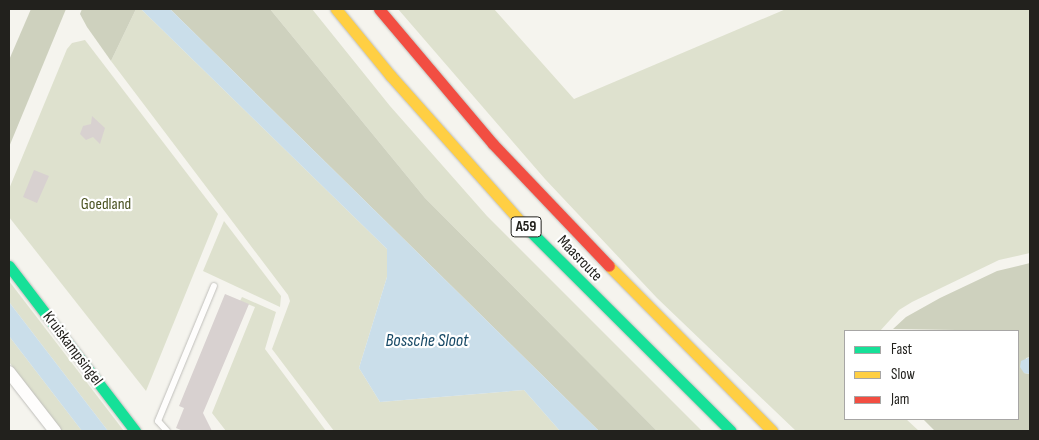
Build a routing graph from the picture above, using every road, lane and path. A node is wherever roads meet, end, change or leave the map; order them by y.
1 (336, 9) edge
2 (379, 9) edge
3 (9, 266) edge
4 (214, 286) dead end
5 (9, 372) edge
6 (55, 431) edge
7 (136, 431) edge
8 (166, 431) edge
9 (731, 431) edge
10 (772, 431) edge

1 - 9 main road, Maasroute / A59
2 - 10 main road, Maasroute / A59
3 - 7 main road, Kruiskampsingel
4 - 8 lane
5 - 6 street

